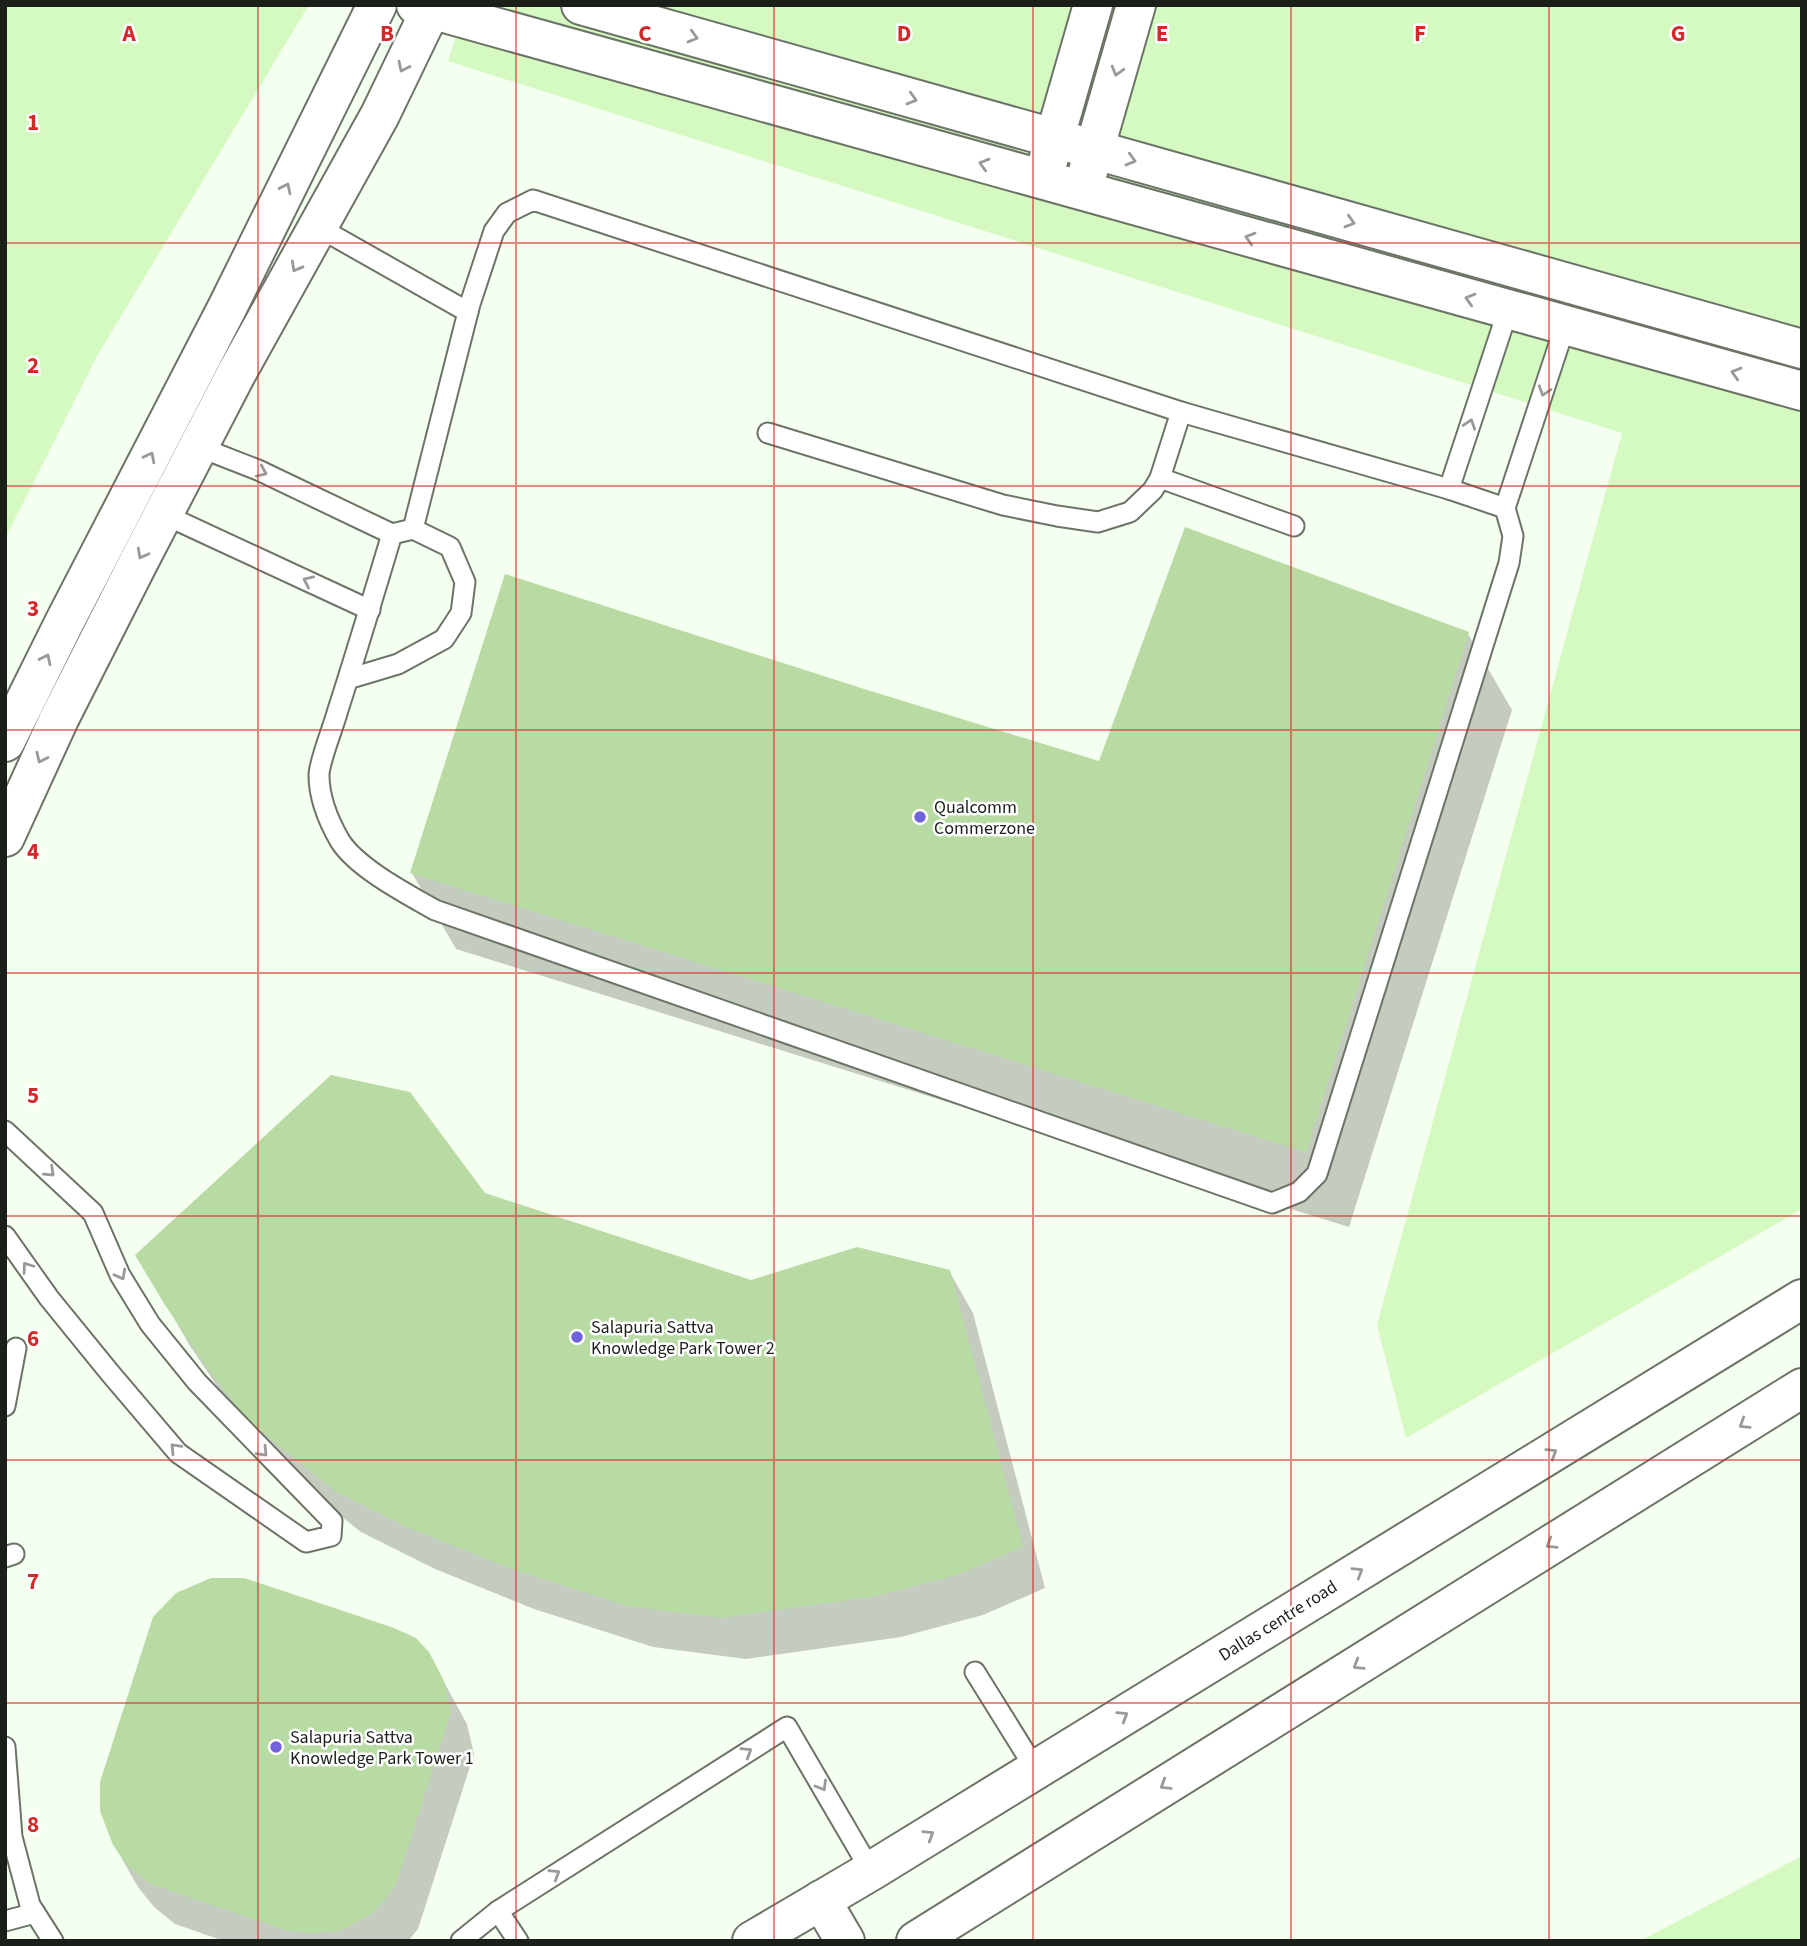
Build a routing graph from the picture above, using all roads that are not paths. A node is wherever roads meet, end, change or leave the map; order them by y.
1 (377, 5) edge
2 (581, 5) edge
3 (1093, 5) edge
4 (1136, 5) edge
5 (427, 7) edge
6 (1054, 138) junction
7 (1094, 150) junction
8 (1042, 180) junction
9 (1082, 191) junction
10 (318, 227) junction
11 (1578, 286) junction
12 (1508, 310) junction
13 (468, 312) junction
14 (1565, 326) junction
15 (1802, 349) edge
16 (1802, 391) edge
17 (1181, 412) junction
18 (768, 433) dead end
19 (199, 447) junction
20 (1160, 478) junction
21 (1449, 489) junction
22 (1505, 508) junction
23 (163, 514) junction
24 (1294, 526) dead end
25 (413, 529) junction
26 (392, 534) junction
27 (370, 610) junction
28 (348, 679) junction
29 (5, 742) edge
30 (5, 837) edge
31 (5, 1131) edge
32 (5, 1236) edge
33 (1802, 1299) edge
34 (16, 1348) dead end
35 (1802, 1388) edge
36 (5, 1406) edge
37 (975, 1672) dead end
38 (5, 1747) edge
39 (1036, 1770) junction
40 (8, 1838) edge
41 (871, 1871) junction
42 (821, 1900) junction
43 (498, 1911) junction
44 (35, 1913) junction
45 (5, 1921) edge
46 (767, 1937) edge
47 (53, 1941) edge
48 (461, 1941) edge
49 (518, 1941) edge
50 (845, 1941) edge
51 (916, 1941) edge

29 -> 1 street
2 -> 6 street
3 - 6 street
4 -> 7 street
8 -> 5 street
5 -> 10 street
6 - 7 street
6 - 8 street
7 - 9 street
7 -> 11 street
8 - 9 street
12 -> 9 street
10 - 13 lane
10 -> 19 street
11 - 14 street
11 - 15 street
12 - 14 street
21 -> 12 lane
13 - 17 lane
13 - 25 lane
16 -> 14 street
14 -> 22 lane
17 - 20 lane
17 - 21 lane
18 - 20 lane
19 - 23 street
19 -> 26 lane
20 - 24 lane
21 - 22 lane
22 - 28 lane
27 -> 23 lane
23 -> 30 street
25 - 26 lane
25 - 28 lane
26 - 27 lane
27 - 28 lane
31 -> 32 lane
39 -> 33 street, Dallas centre road
34 - 36 lane
35 -> 51 street
37 - 39 lane
38 - 40 lane
41 -> 39 street, Dallas centre road
40 - 44 lane
41 - 42 street, Dallas centre road
43 -> 41 lane
42 - 46 street, Dallas centre road
42 - 50 street
43 - 48 lane
43 - 49 lane
44 - 45 lane
44 - 47 lane

